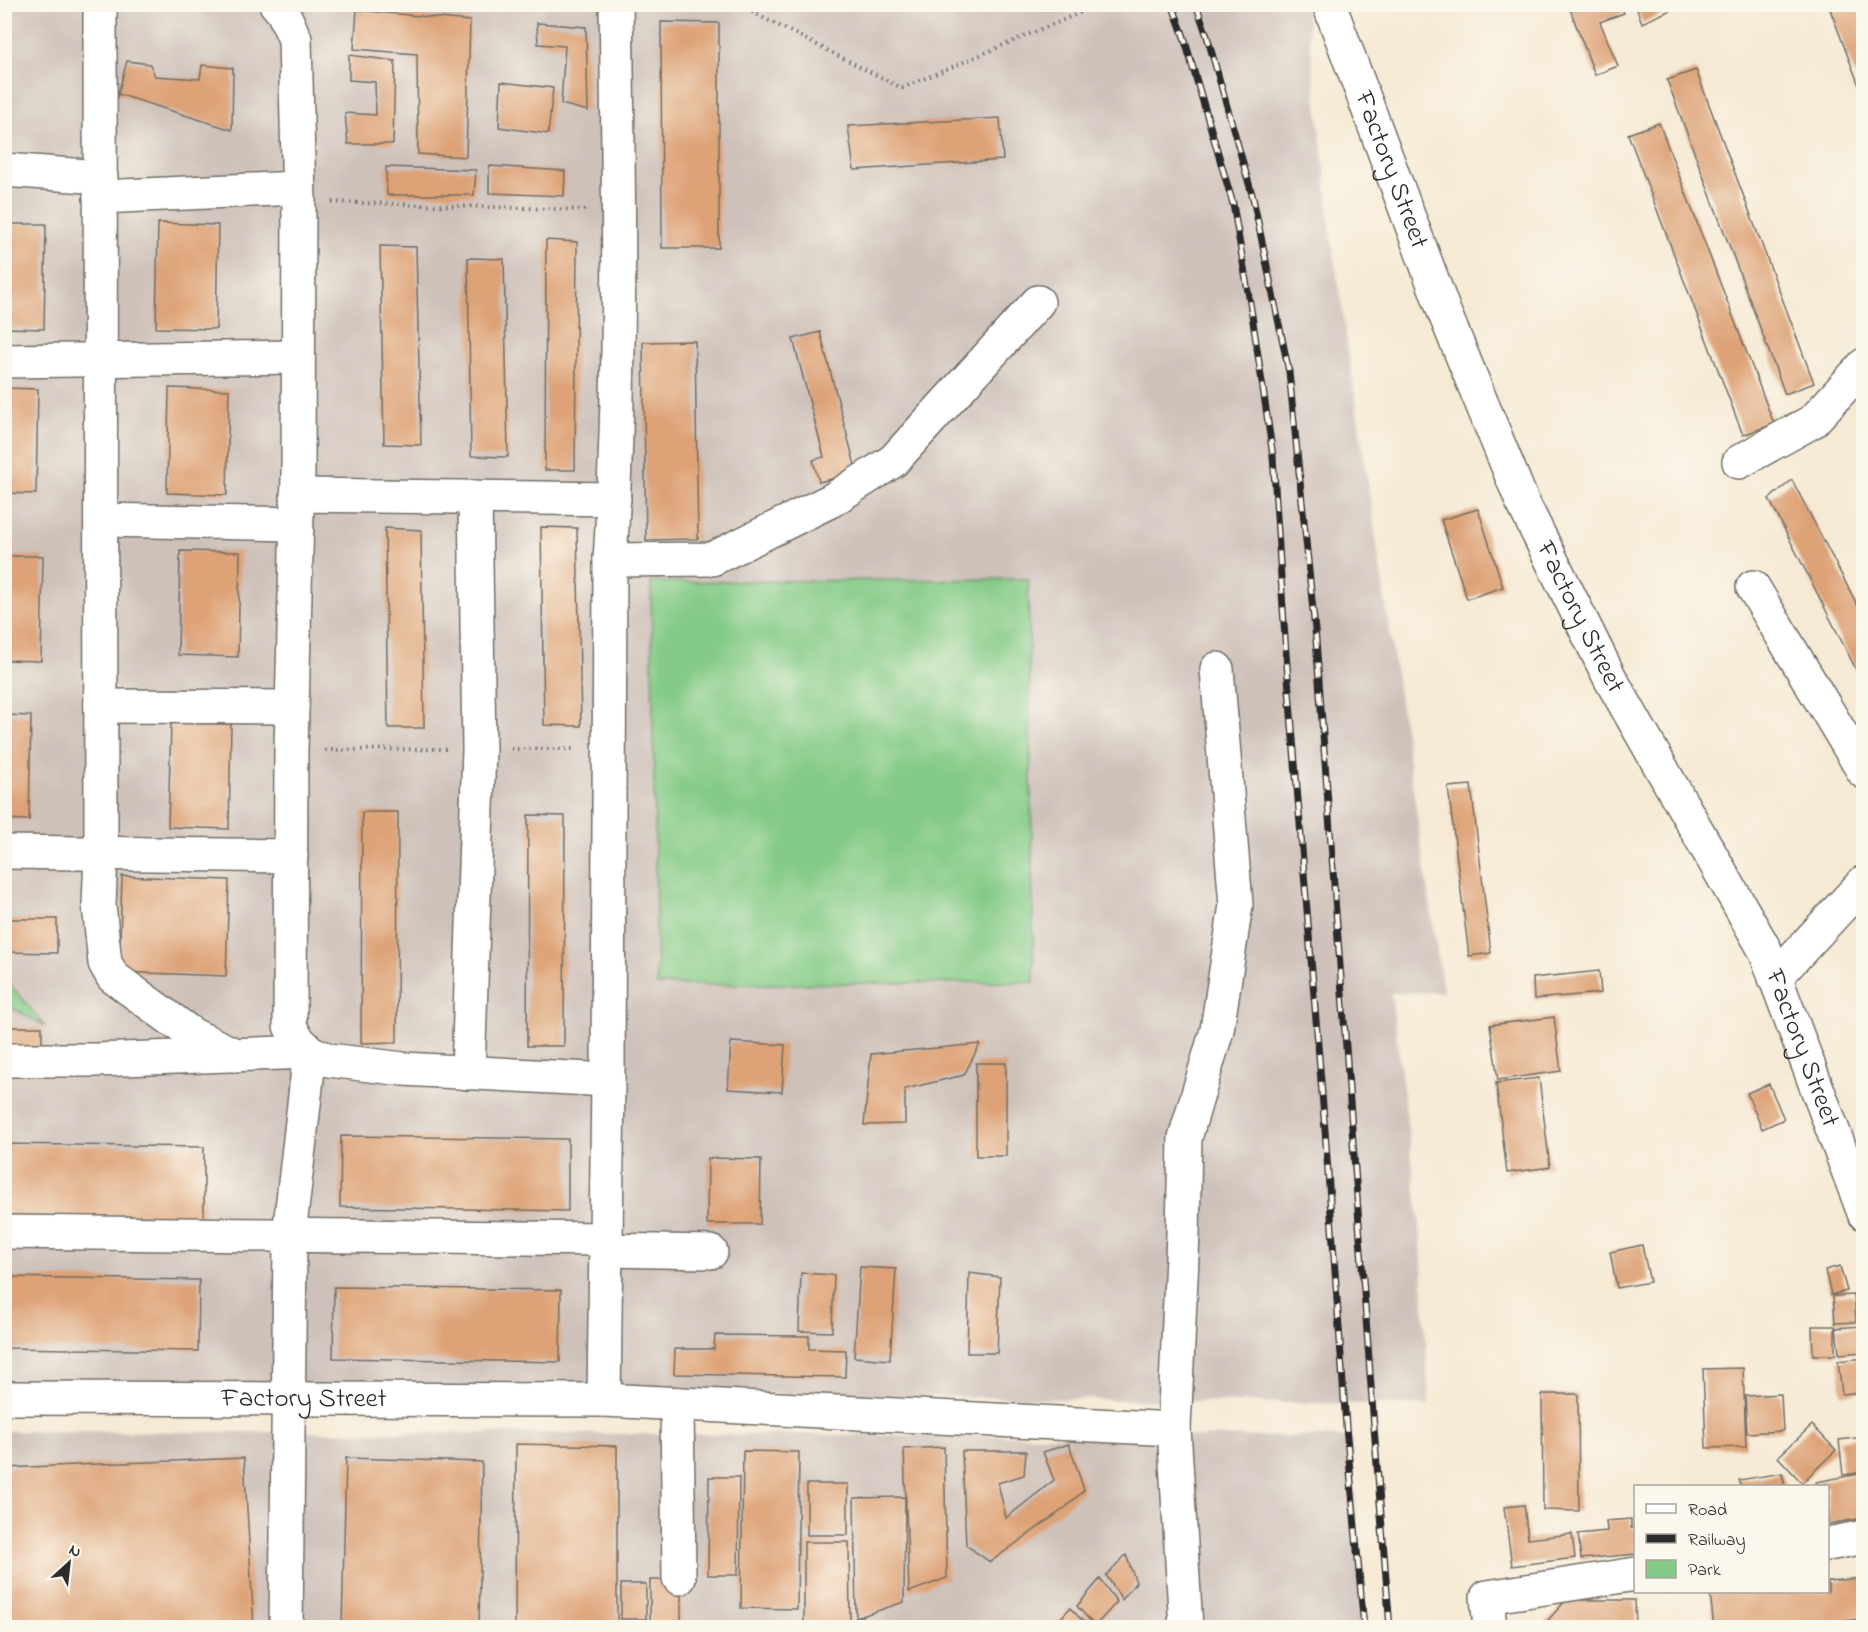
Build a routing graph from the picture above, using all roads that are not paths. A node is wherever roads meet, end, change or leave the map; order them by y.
1 (100, 4) edge
2 (276, 4) edge
3 (616, 4) edge
4 (1329, 4) edge
5 (4, 170) edge
6 (100, 187) junction
7 (298, 195) junction
8 (1038, 302) dead end
9 (298, 357) junction
10 (100, 360) junction
11 (4, 361) edge
12 (1863, 365) edge
13 (1740, 462) dead end
14 (475, 497) junction
15 (614, 500) junction
16 (297, 509) junction
17 (101, 520) junction
18 (610, 560) junction
19 (1753, 587) dead end
20 (1217, 669) dead end
21 (101, 706) junction
22 (292, 707) junction
23 (1863, 772) edge
24 (4, 852) edge
25 (101, 854) junction
26 (291, 856) junction
27 (1863, 882) edge
28 (1775, 978) junction
29 (310, 1052) junction
30 (235, 1055) junction
31 (4, 1060) edge
32 (468, 1073) junction
33 (608, 1080) junction
34 (1863, 1213) edge
35 (4, 1232) edge
36 (288, 1235) junction
37 (606, 1245) junction
38 (711, 1252) dead end
39 (4, 1398) edge
40 (288, 1399) junction
41 (604, 1400) junction
42 (677, 1404) junction
43 (1173, 1429) junction
44 (1863, 1537) edge
45 (1829, 1544) edge
46 (1634, 1574) edge
47 (679, 1578) dead end
48 (286, 1628) edge
49 (1186, 1628) edge
50 (1490, 1628) edge

1 - 6 street
2 - 7 street
3 - 15 street
4 - 28 street, Factory Street
5 - 6 street
6 - 7 street
6 - 10 street
7 - 9 street
8 - 18 street
9 - 10 street
9 - 16 street
10 - 11 street
10 - 17 street
12 - 13 street
14 - 15 street
14 - 16 street
14 - 32 street
15 - 18 street
16 - 17 street
16 - 22 street
17 - 21 street
18 - 33 street
19 - 23 street
20 - 43 street
21 - 22 street
21 - 25 street
22 - 26 street
24 - 25 street
25 - 26 street
25 - 30 street
26 - 29 street
27 - 28 street
28 - 34 street, Factory Street
29 - 30 street
29 - 32 street
29 - 36 street
30 - 31 street
32 - 33 street
33 - 37 street
35 - 36 street
36 - 37 street
36 - 40 street
37 - 38 street
37 - 41 street
39 - 40 street, Factory Street
40 - 41 street, Factory Street
40 - 48 street
41 - 42 street, Factory Street
42 - 43 street, Factory Street
42 - 47 street
43 - 49 street
44 - 45 street
46 - 50 street

